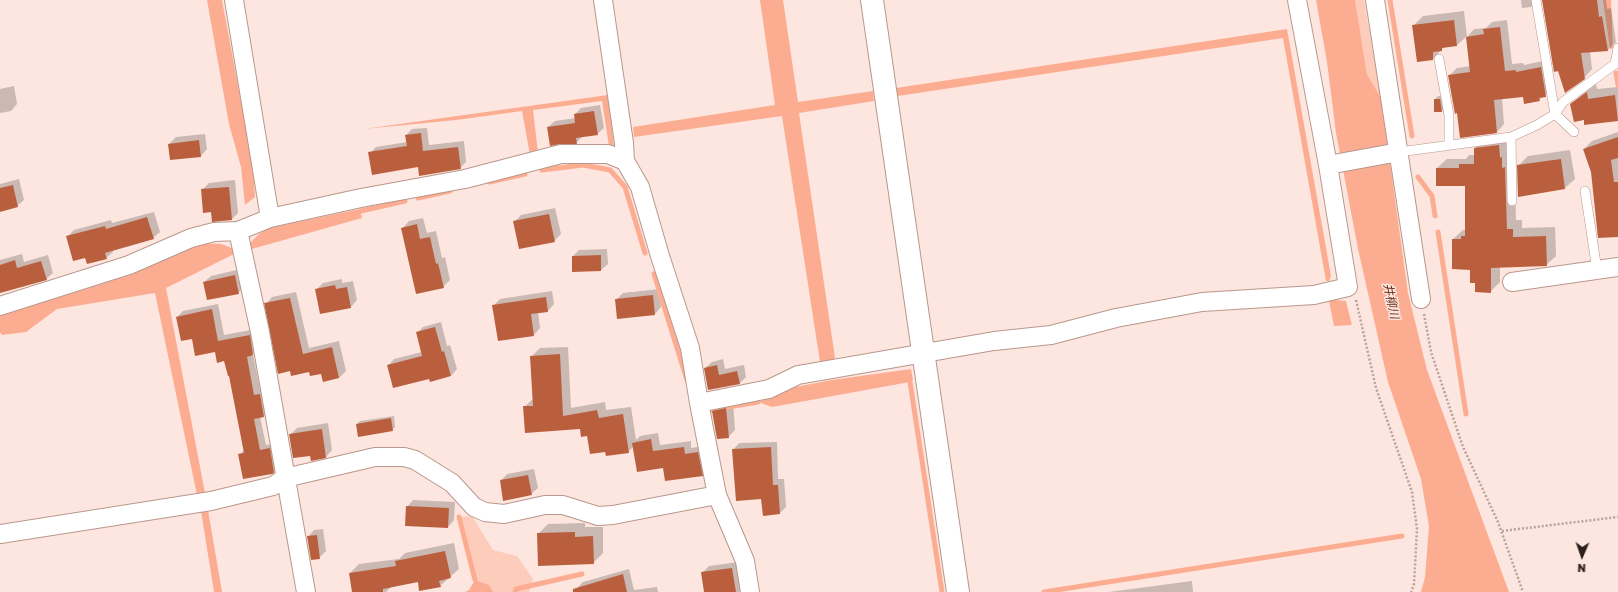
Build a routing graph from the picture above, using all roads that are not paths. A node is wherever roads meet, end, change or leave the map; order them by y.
1 (234, 0) edge
2 (603, 0) edge
3 (872, 0) edge
4 (1297, 0) edge
5 (1375, 0) edge
6 (1536, 0) edge
7 (1618, 48) edge
8 (1439, 59) dead end
9 (1555, 114) junction
10 (1574, 132) dead end
11 (1511, 137) junction
12 (1449, 144) junction
13 (1400, 152) junction
14 (625, 161) junction
15 (1328, 165) junction
16 (1585, 191) dead end
17 (1512, 200) dead end
18 (270, 218) junction
19 (241, 243) junction
20 (1618, 267) edge
21 (1597, 270) junction
22 (1512, 282) dead end
23 (1421, 299) road end
24 (0, 306) edge
25 (924, 354) junction
26 (699, 403) junction
27 (285, 478) junction
28 (717, 495) junction
29 (0, 534) edge
30 (306, 592) edge
31 (750, 592) edge
32 (958, 592) edge

1 - 18 street
2 - 14 street
3 - 25 street
4 - 15 street
5 - 13 street
6 - 9 lane
7 - 9 lane
8 - 12 lane
9 - 10 lane
9 - 11 lane
11 - 12 lane
11 - 17 lane
12 - 13 lane
13 - 15 street
13 - 23 street
14 - 18 street
14 - 26 street
15 - 25 street
16 - 21 lane
18 - 19 street
19 - 24 street
19 - 27 street
20 - 21 street
21 - 22 street
25 - 26 street
25 - 32 street
26 - 28 street
27 - 28 street
27 - 29 street
27 - 30 street
28 - 31 street

